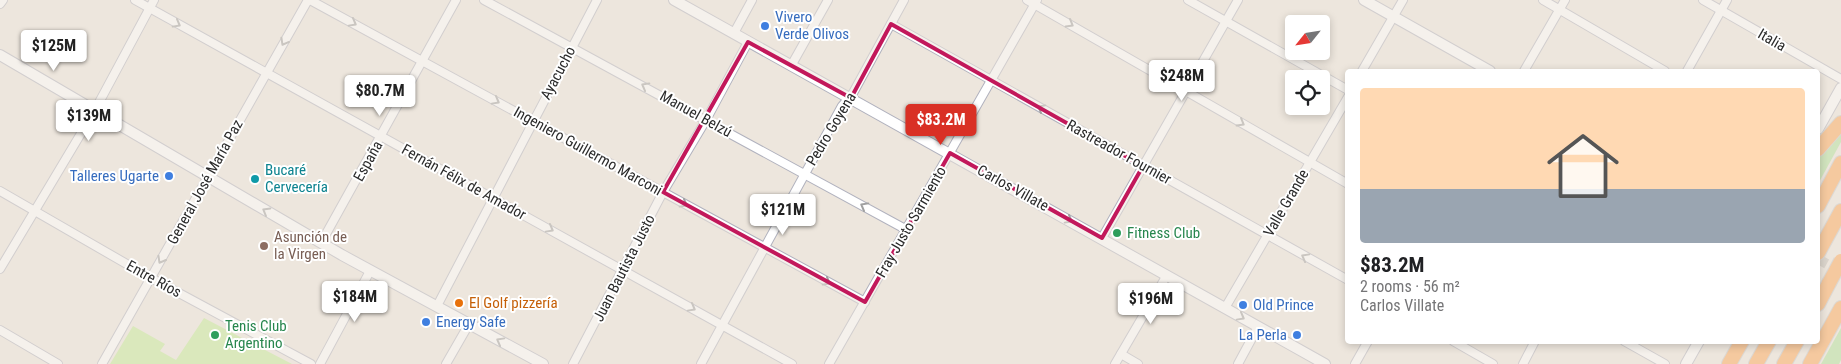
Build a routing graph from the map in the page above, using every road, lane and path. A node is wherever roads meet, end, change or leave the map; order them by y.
1 (3, 0) edge
2 (135, 0) edge
3 (154, 0) edge
4 (309, 0) edge
5 (456, 0) edge
6 (484, 0) edge
7 (597, 0) edge
8 (674, 0) edge
9 (752, 0) edge
10 (828, 0) edge
11 (904, 0) edge
12 (1188, 0) edge
13 (1238, 0) edge
14 (1364, 0) edge
15 (1403, 0) edge
16 (1543, 0) edge
17 (1565, 0) edge
18 (1703, 0) edge
19 (1727, 0) edge
20 (1033, 1) edge
21 (0, 4) edge
22 (149, 8) junction
23 (1559, 9) junction
24 (1721, 10) junction
25 (1394, 17) junction
26 (1225, 21) junction
27 (891, 24) junction
28 (734, 33) junction
29 (748, 42) junction
30 (573, 46) junction
31 (0, 55) edge
32 (423, 62) junction
33 (791, 66) junction
34 (1363, 69) edge
35 (1486, 69) edge
36 (1525, 69) edge
37 (1662, 69) edge
38 (1688, 69) edge
39 (266, 73) junction
40 (1841, 79) edge
41 (991, 80) junction
42 (1345, 88) edge
43 (1841, 88) edge
44 (1185, 90) junction
45 (849, 97) junction
46 (1345, 102) edge
47 (95, 110) junction
48 (706, 120) junction
49 (533, 122) junction
50 (1841, 123) edge
51 (1820, 125) edge
52 (381, 137) junction
53 (1820, 147) edge
54 (950, 153) junction
55 (1309, 163) junction
56 (1841, 163) edge
57 (1143, 166) junction
58 (804, 173) junction
59 (208, 178) junction
60 (1345, 182) edge
61 (0, 191) edge
62 (663, 192) junction
63 (493, 198) junction
64 (1820, 202) edge
65 (35, 211) junction
66 (1841, 211) edge
67 (907, 230) junction
68 (1267, 235) junction
69 (1102, 238) junction
70 (321, 243) junction
71 (764, 247) junction
72 (1820, 249) edge
73 (1841, 261) edge
74 (624, 269) junction
75 (0, 270) edge
76 (370, 271) junction
77 (1167, 275) junction
78 (151, 278) junction
79 (1345, 278) edge
80 (1820, 300) edge
81 (866, 302) junction
82 (437, 306) junction
83 (1225, 308) junction
84 (1841, 308) edge
85 (469, 324) junction
86 (722, 325) junction
87 (1258, 327) junction
88 (0, 330) edge
89 (1366, 344) edge
90 (1458, 344) edge
91 (1533, 344) edge
92 (1629, 344) edge
93 (1697, 344) edge
94 (1740, 344) edge
95 (1767, 344) edge
96 (1795, 344) edge
97 (1121, 354) junction
98 (58, 364) edge
99 (102, 364) edge
100 (311, 364) edge
101 (320, 364) edge
102 (446, 364) edge
103 (543, 364) edge
104 (573, 364) edge
105 (700, 364) edge
106 (792, 364) edge
107 (828, 364) edge
108 (1115, 364) edge
109 (1138, 364) edge
110 (1238, 364) edge
111 (1324, 364) edge
112 (1355, 364) edge
113 (1492, 364) edge
114 (1523, 364) edge
115 (1665, 364) edge
116 (1686, 364) edge
117 (1729, 364) edge
118 (1756, 364) edge
119 (1784, 364) edge
120 (1810, 364) edge

1 - 21 street
2 - 22 street, Fernán Félix de Amador
3 - 22 street
4 -> 32 street, Ingeniero Guillermo Marconi
4 -> 39 street, General José María Paz
5 - 32 street, España
6 - 30 street, Manuel Belzú
7 - 30 street, Ayacucho
8 - 28 street, Carlos Villate
9 - 28 street
10 - 33 street
11 - 27 street, Pedro Goyena
12 - 26 street
13 - 26 street
14 - 25 street
15 - 25 street
16 - 23 street
17 - 23 street
18 - 24 street, Italia
19 - 24 street
20 - 41 street, Fray Justo Sarmiento
20 -> 44 street
22 -> 39 street, Fernán Félix de Amador
22 - 47 street
23 - 36 street
23 - 37 street
24 - 38 street
24 - 40 street, Italia
25 - 34 street
25 - 35 street
26 - 42 street
26 - 44 street
27 - 41 street, Rastreador Fournier
27 - 45 street, Pedro Goyena
28 - 29 street, Carlos Villate
29 - 33 street, Carlos Villate
29 - 48 street, Juan Bautista Justo
48 -> 30 street, Manuel Belzú
30 - 49 street, Ayacucho
31 - 47 street
32 -> 49 street, Ingeniero Guillermo Marconi
32 - 52 street, España
33 - 45 street, Carlos Villate
39 - 52 street, Fernán Félix de Amador
39 - 59 street, General José María Paz
41 - 54 street, Fray Justo Sarmiento
57 -> 41 street, Rastreador Fournier
43 - 51 street
44 -> 55 street
44 - 57 street
45 - 54 street, Carlos Villate
45 - 58 street, Pedro Goyena
46 - 55 street, Valle Grande
47 - 59 street
47 - 65 street
48 - 58 street, Manuel Belzú
48 - 62 street, Juan Bautista Justo
49 - 62 street, Ingeniero Guillermo Marconi
49 - 63 street, Ayacucho
50 - 53 highway
52 - 63 street, Fernán Félix de Amador
52 - 70 street, España
54 - 67 street, Fray Justo Sarmiento
54 -> 69 street, Carlos Villate
55 - 60 street
55 - 68 street, Valle Grande
56 - 64 highway
57 - 68 street, Rastreador Fournier
57 - 69 street
67 -> 58 street, Manuel Belzú
58 - 71 street, Pedro Goyena
70 -> 59 street
59 -> 78 street, General José María Paz
61 - 65 street, Entre Ríos
62 -> 71 street, Ingeniero Guillermo Marconi
62 - 74 street, Juan Bautista Justo
63 -> 74 street, Fernán Félix de Amador
63 - 82 street, Ayacucho
65 - 75 street
65 - 78 street, Entre Ríos
66 - 72 highway
67 - 81 street, Fray Justo Sarmiento
79 -> 68 street, Rastreador Fournier
68 - 83 street, Valle Grande
69 - 77 street, Carlos Villate
70 - 76 street
71 -> 81 street, Ingeniero Guillermo Marconi
71 - 86 street, Pedro Goyena
73 - 80 highway, bridge
74 -> 86 street, Fernán Félix de Amador
74 - 104 street, Juan Bautista Justo
76 - 82 street
76 - 101 street
77 - 83 street, Carlos Villate
77 - 97 street
78 - 99 street, General José María Paz
78 - 100 street, Entre Ríos
81 - 107 street, Fray Justo Sarmiento
82 - 85 street
83 -> 87 street, Carlos Villate
84 - 120 highway
85 - 102 street
103 -> 85 street
86 - 105 street, Pedro Goyena
86 - 106 street, Fernán Félix de Amador
87 - 110 street
87 - 111 street, Carlos Villate
88 - 98 street
89 - 112 street
90 - 113 street
91 - 114 street
92 - 115 street
93 - 116 street
94 - 117 highway
95 - 118 highway
96 - 119 highway
97 - 108 street
97 - 109 street

